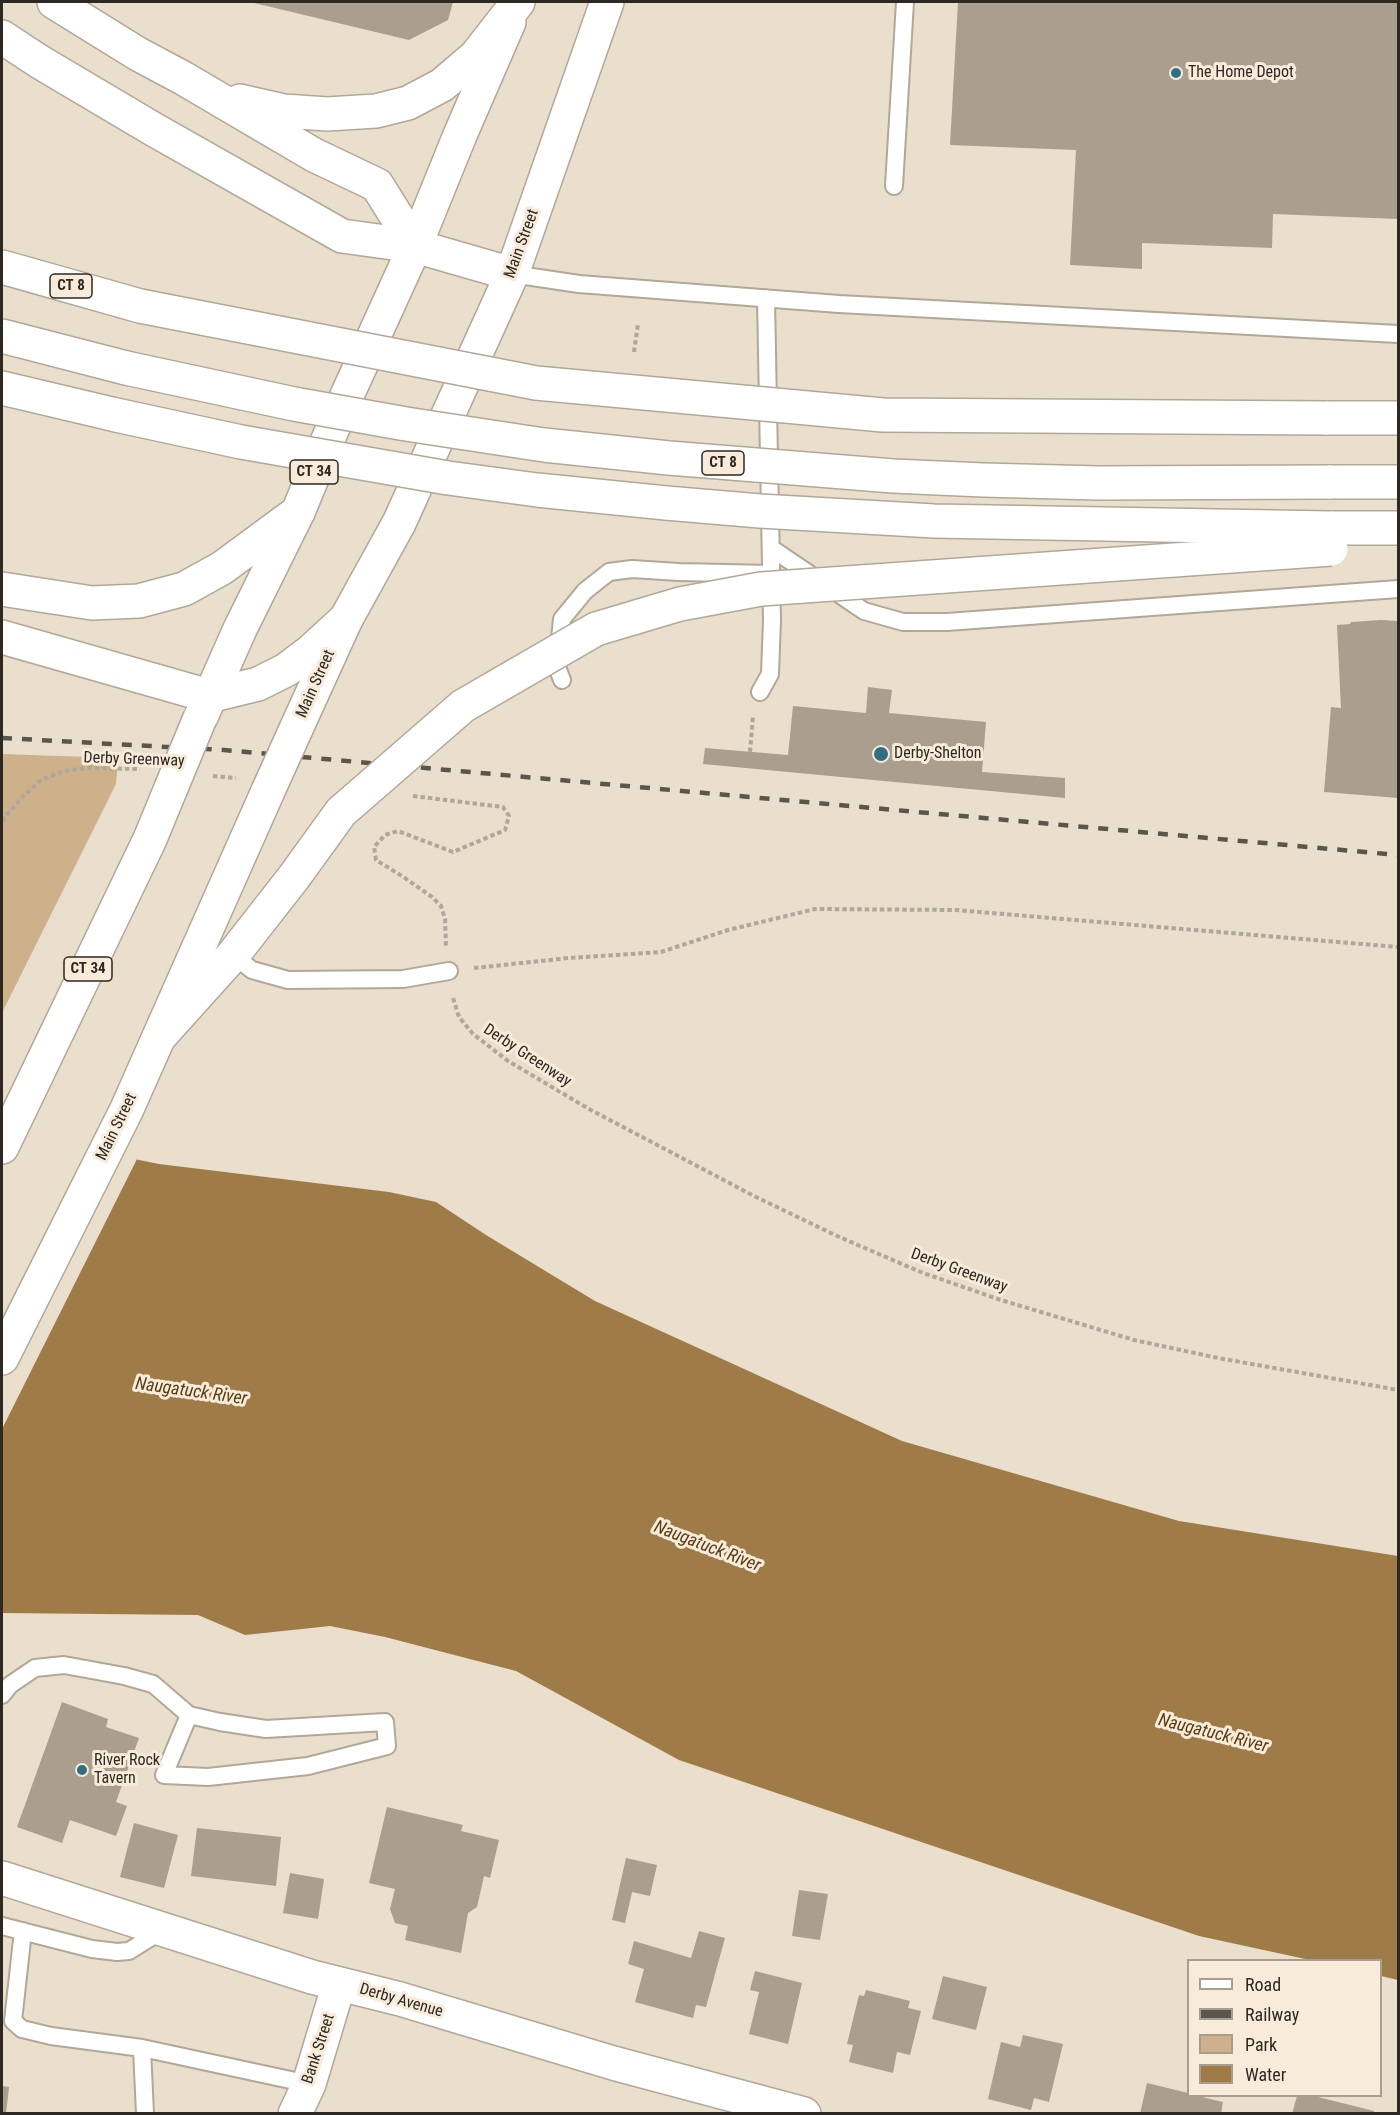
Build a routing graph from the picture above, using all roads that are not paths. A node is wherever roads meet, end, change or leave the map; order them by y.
1 (54, 2) edge
2 (518, 2) edge
3 (608, 2) edge
4 (905, 2) edge
5 (2, 37) edge
6 (199, 87) junction
7 (894, 186) dead end
8 (415, 246) junction
9 (2, 267) edge
10 (512, 274) junction
11 (766, 298) junction
12 (1398, 334) edge
13 (2, 336) edge
14 (2, 388) edge
15 (1398, 418) edge
16 (1398, 482) edge
17 (298, 512) junction
18 (1398, 528) edge
19 (1330, 538) junction
20 (1398, 543) edge
21 (771, 548) junction
22 (772, 574) junction
23 (2, 589) edge
24 (1398, 589) edge
25 (346, 619) junction
26 (2, 637) edge
27 (562, 680) dead end
28 (760, 692) dead end
29 (204, 707) junction
30 (233, 955) junction
31 (449, 971) road end
32 (161, 1035) junction
33 (2, 1147) edge
34 (2, 1358) edge
35 (2, 1695) edge
36 (189, 1715) junction
37 (2, 1878) edge
38 (2, 1926) edge
39 (162, 1930) junction
40 (23, 1931) junction
41 (339, 1984) junction
42 (142, 2048) junction
43 (309, 2084) junction
44 (145, 2114) edge
45 (296, 2114) edge
46 (804, 2114) edge

1 - 6 main road
2 - 6 main road
2 - 8 main road, CT 34
3 - 10 main road, Main Street
4 - 7 lane
5 - 8 main road
6 - 8 main road
8 - 10 main road
8 - 17 main road, CT 34
9 - 15 main road, CT 8, bridge
10 - 11 lane
10 - 25 main road, Main Street
11 - 12 lane
11 - 21 lane
13 - 16 main road, CT 8, bridge
14 - 19 main road, bridge
17 - 23 main road
17 - 29 main road, CT 34
18 - 19 main road
19 - 20 main road
19 - 30 main road, bridge
21 - 22 lane
21 - 24 lane
22 - 27 lane
22 - 28 lane
25 - 29 main road
25 - 32 main road, Main Street, bridge
26 - 29 main road
29 - 33 main road, CT 34, bridge
30 - 31 lane
30 - 32 main road
32 - 34 main road, Main Street
35 - 36 lane
36 - 36 lane
37 - 39 main road, Derby Avenue
38 - 40 lane
39 - 40 lane
39 - 41 main road, Derby Avenue
40 - 42 lane
41 - 43 main road, Bank Street
41 - 46 main road, Derby Avenue
42 - 43 lane
42 - 44 lane
43 - 45 main road, Bank Street

